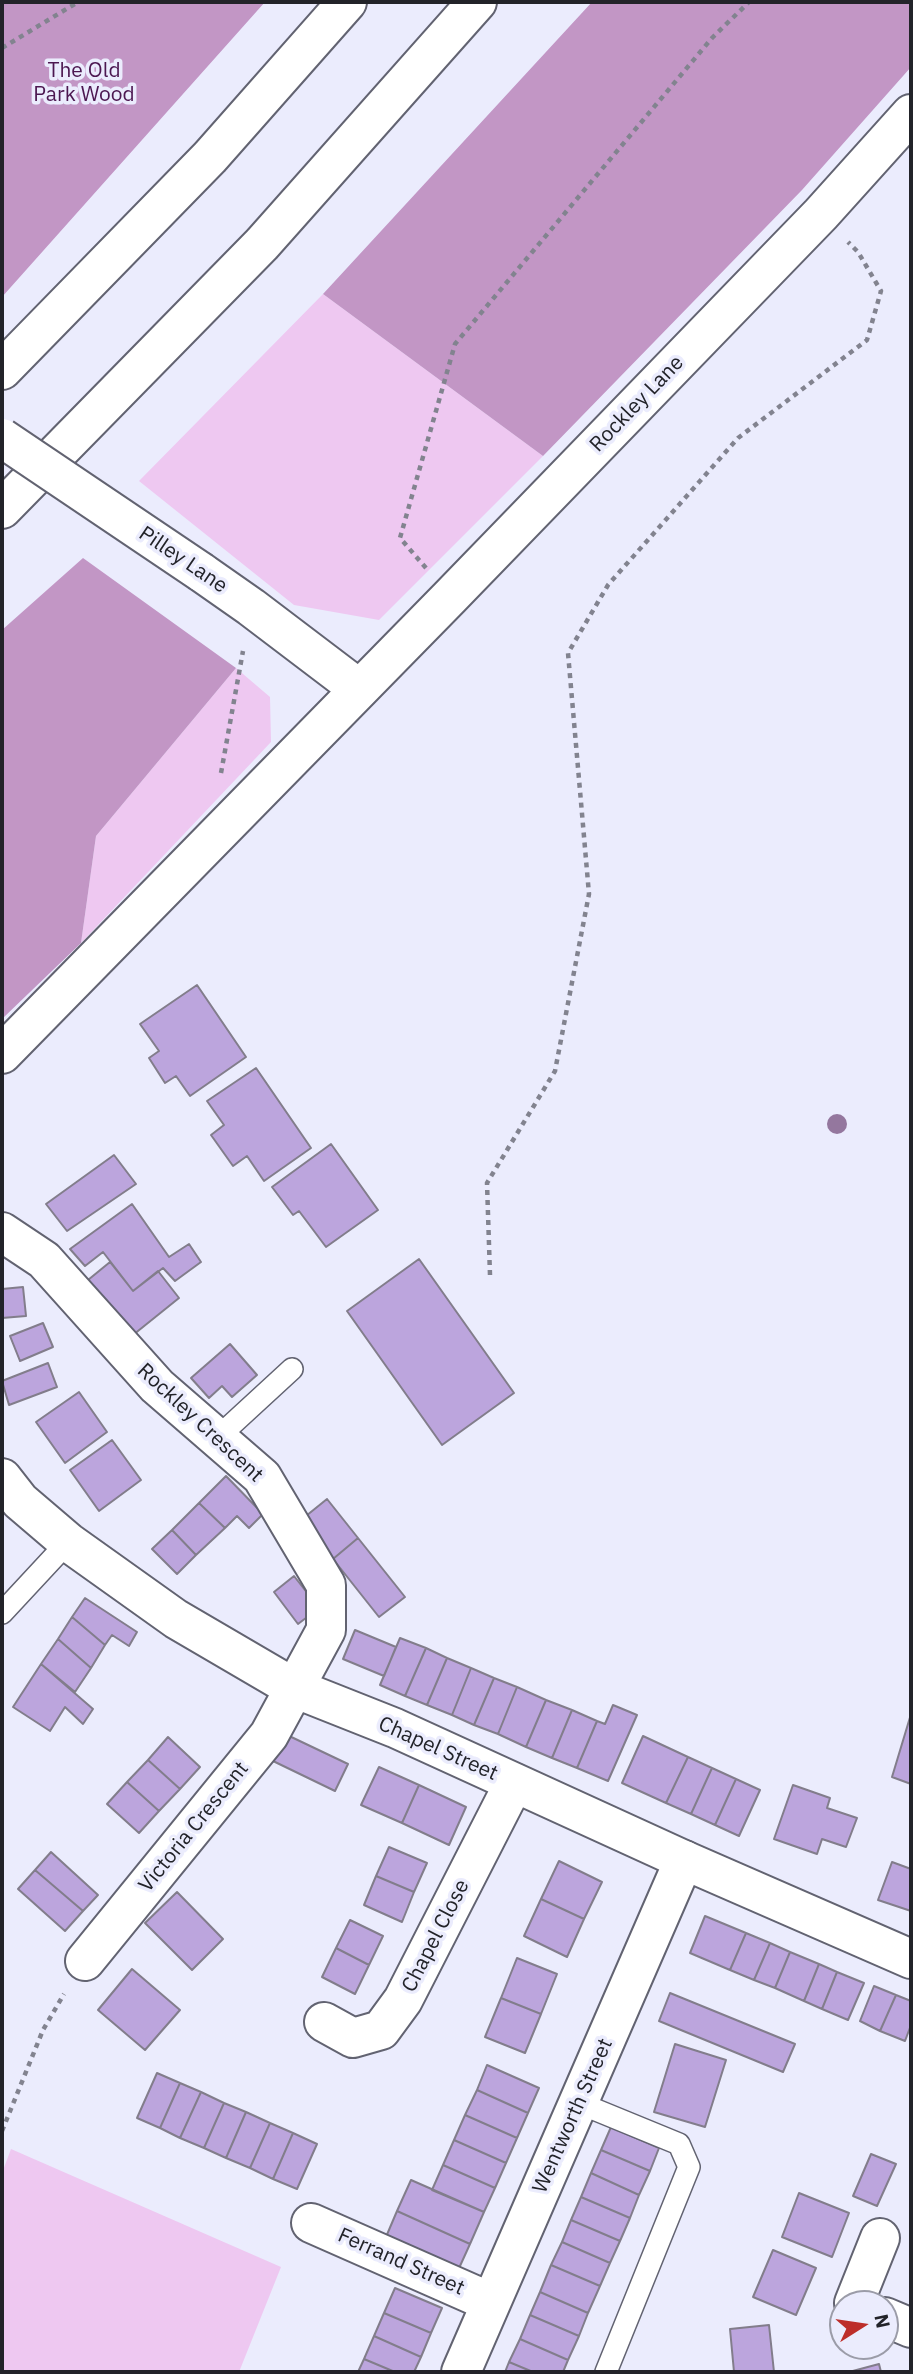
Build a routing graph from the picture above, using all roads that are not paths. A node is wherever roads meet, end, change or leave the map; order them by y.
1 (347, 2) edge
2 (477, 2) edge
3 (911, 114) edge
4 (2, 370) edge
5 (2, 438) edge
6 (2, 509) edge
7 (359, 689) junction
8 (2, 1054) edge
9 (2, 1232) edge
10 (292, 1369) dead end
11 (218, 1438) junction
12 (2, 1478) edge
13 (68, 1542) junction
14 (2, 1613) edge
15 (294, 1688) junction
16 (514, 1783) junction
17 (684, 1860) junction
18 (911, 1959) edge
19 (85, 1961) road end
20 (324, 2022) dead end
21 (579, 2103) junction
22 (311, 2223) dead end
23 (880, 2238) dead end
24 (860, 2290) edge
25 (490, 2302) junction
26 (461, 2372) edge
27 (606, 2372) edge

1 - 4 main road
2 - 6 main road
3 - 7 main road, Rockley Lane
5 - 7 main road, Pilley Lane, bridge
7 - 8 main road, Rockley Lane
9 - 11 main road, Rockley Crescent
10 - 11 lane
11 - 15 main road, Rockley Crescent
12 - 13 main road, Chapel Street
13 - 14 lane
13 - 15 main road, Chapel Street
15 - 16 main road, Chapel Street
15 - 19 main road, Victoria Crescent
16 - 17 main road, Chapel Street
16 - 20 main road, Chapel Close
17 - 18 main road, Chapel Street
17 - 21 main road, Wentworth Street
21 - 25 main road, Wentworth Street
21 - 27 lane
22 - 25 main road, Ferrand Street
23 - 24 main road
25 - 26 main road, Wentworth Street

